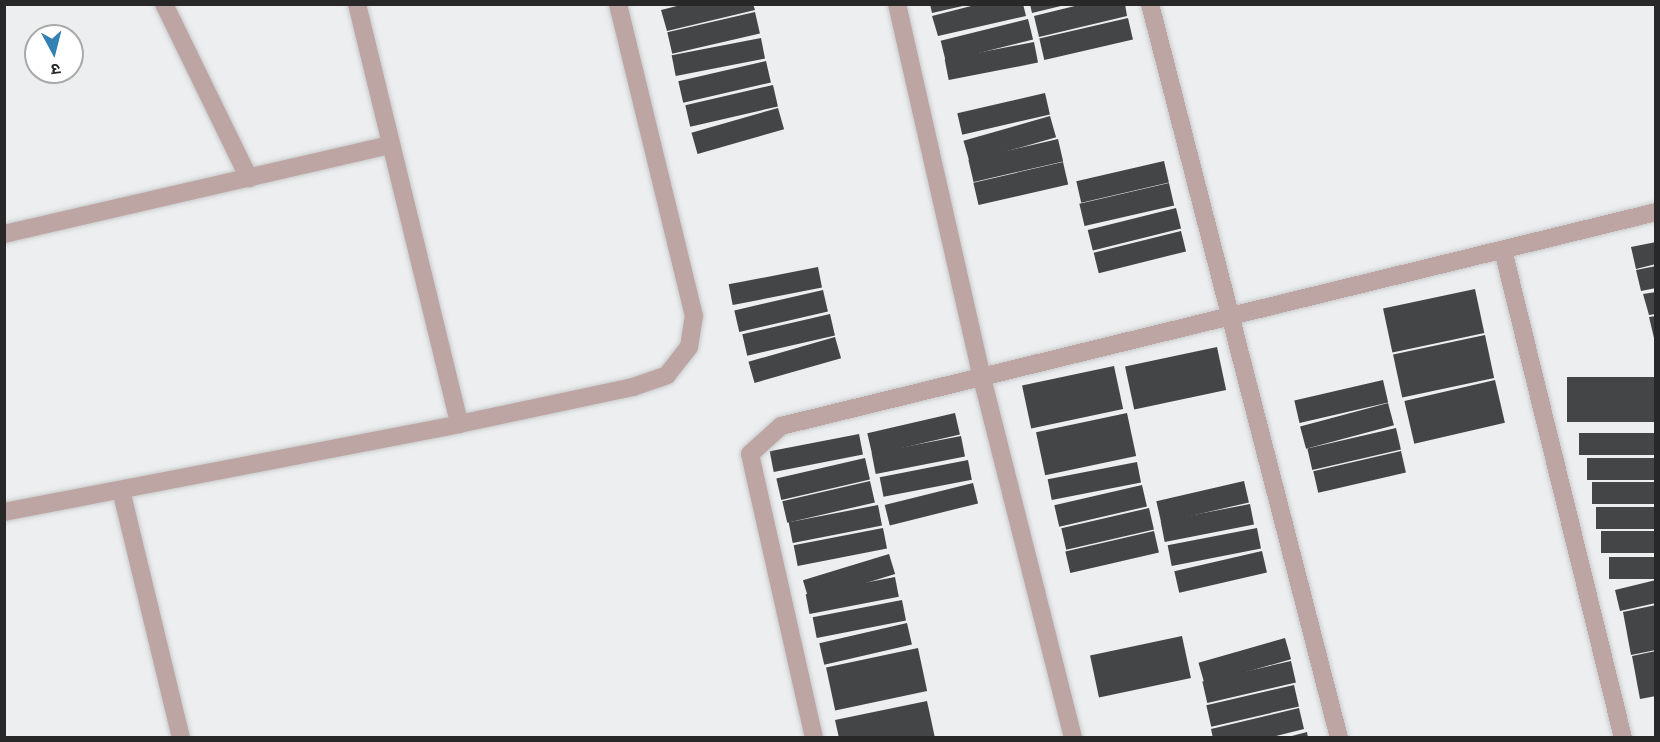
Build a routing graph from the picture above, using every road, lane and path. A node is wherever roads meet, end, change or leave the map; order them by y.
1 (164, 4) edge
2 (357, 4) edge
3 (618, 4) edge
4 (897, 4) edge
5 (1150, 4) edge
6 (391, 145) junction
7 (249, 178) junction
8 (1656, 212) edge
9 (4, 234) edge
10 (1503, 250) junction
11 (1230, 317) junction
12 (982, 378) junction
13 (459, 424) junction
14 (121, 490) junction
15 (4, 512) edge
16 (181, 738) edge
17 (814, 738) edge
18 (1073, 738) edge
19 (1339, 738) edge
20 (1623, 738) edge

1 - 7 street
2 - 6 street
3 - 13 street
4 - 12 street
5 - 11 street
6 - 7 street
6 - 13 street
7 - 9 street
8 - 10 street
10 - 11 street
10 - 20 street
11 - 12 street
11 - 19 street
12 - 17 street
12 - 18 street
13 - 14 street
14 - 15 street
14 - 16 street

